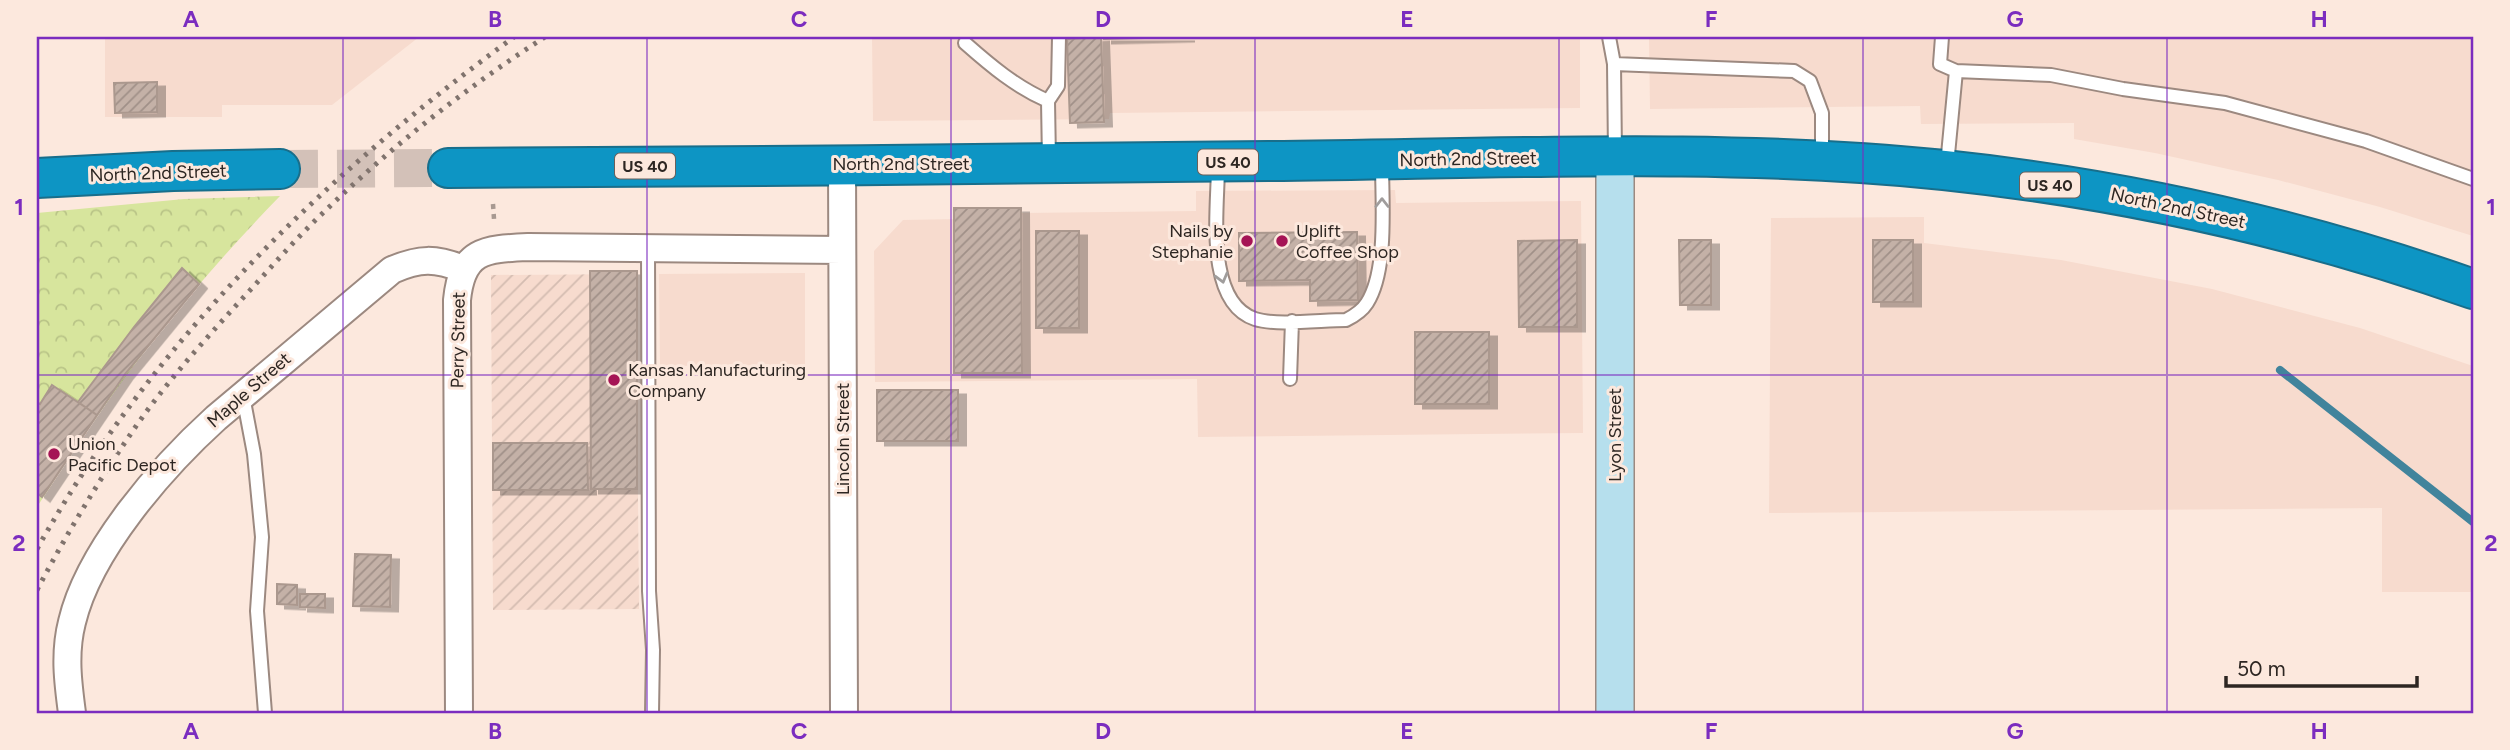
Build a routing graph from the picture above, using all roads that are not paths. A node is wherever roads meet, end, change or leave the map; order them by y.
1 (1059, 37) edge
2 (1609, 37) edge
3 (1942, 37) edge
4 (965, 43) dead end
5 (1614, 64) junction
6 (1956, 71) junction
7 (1048, 101) junction
8 (1615, 158) junction
9 (1382, 160) junction
10 (1822, 161) junction
11 (1218, 162) junction
12 (842, 164) junction
13 (1049, 164) junction
14 (448, 168) tunnel mouth
15 (280, 169) tunnel mouth
16 (1947, 170) junction
17 (37, 178) edge
18 (2473, 179) edge
19 (648, 248) junction
20 (842, 250) junction
21 (463, 269) junction
22 (2473, 289) edge
23 (1292, 321) junction
24 (1290, 379) dead end
25 (243, 396) junction
26 (72, 713) edge
27 (265, 713) edge
28 (459, 713) edge
29 (652, 713) edge
30 (844, 713) edge
31 (1615, 713) edge

1 - 7 lane
2 - 5 lane
3 - 6 lane
4 - 7 lane
5 - 8 lane
5 - 10 lane
6 - 16 lane
6 - 18 lane
7 - 13 lane
8 - 9 highway, North 2nd Street / US 40
8 - 10 highway, North 2nd Street / US 40
8 - 31 street, Lyon Street
9 - 11 highway, North 2nd Street / US 40
23 -> 9 lane
10 - 16 highway, North 2nd Street / US 40
11 - 13 highway, North 2nd Street / US 40
11 -> 23 lane
12 - 13 highway, North 2nd Street / US 40
12 - 14 highway, North 2nd Street / US 40
12 - 20 street, Lincoln Street
15 - 17 highway, North 2nd Street
16 - 22 highway, North 2nd Street / US 40
19 - 20 street, Perry Street
19 - 21 street, Perry Street
19 - 29 lane
20 - 30 street, Lincoln Street
21 - 25 street, Maple Street
21 - 28 street, Perry Street
23 - 24 lane
25 - 26 street, Maple Street
25 - 27 lane

